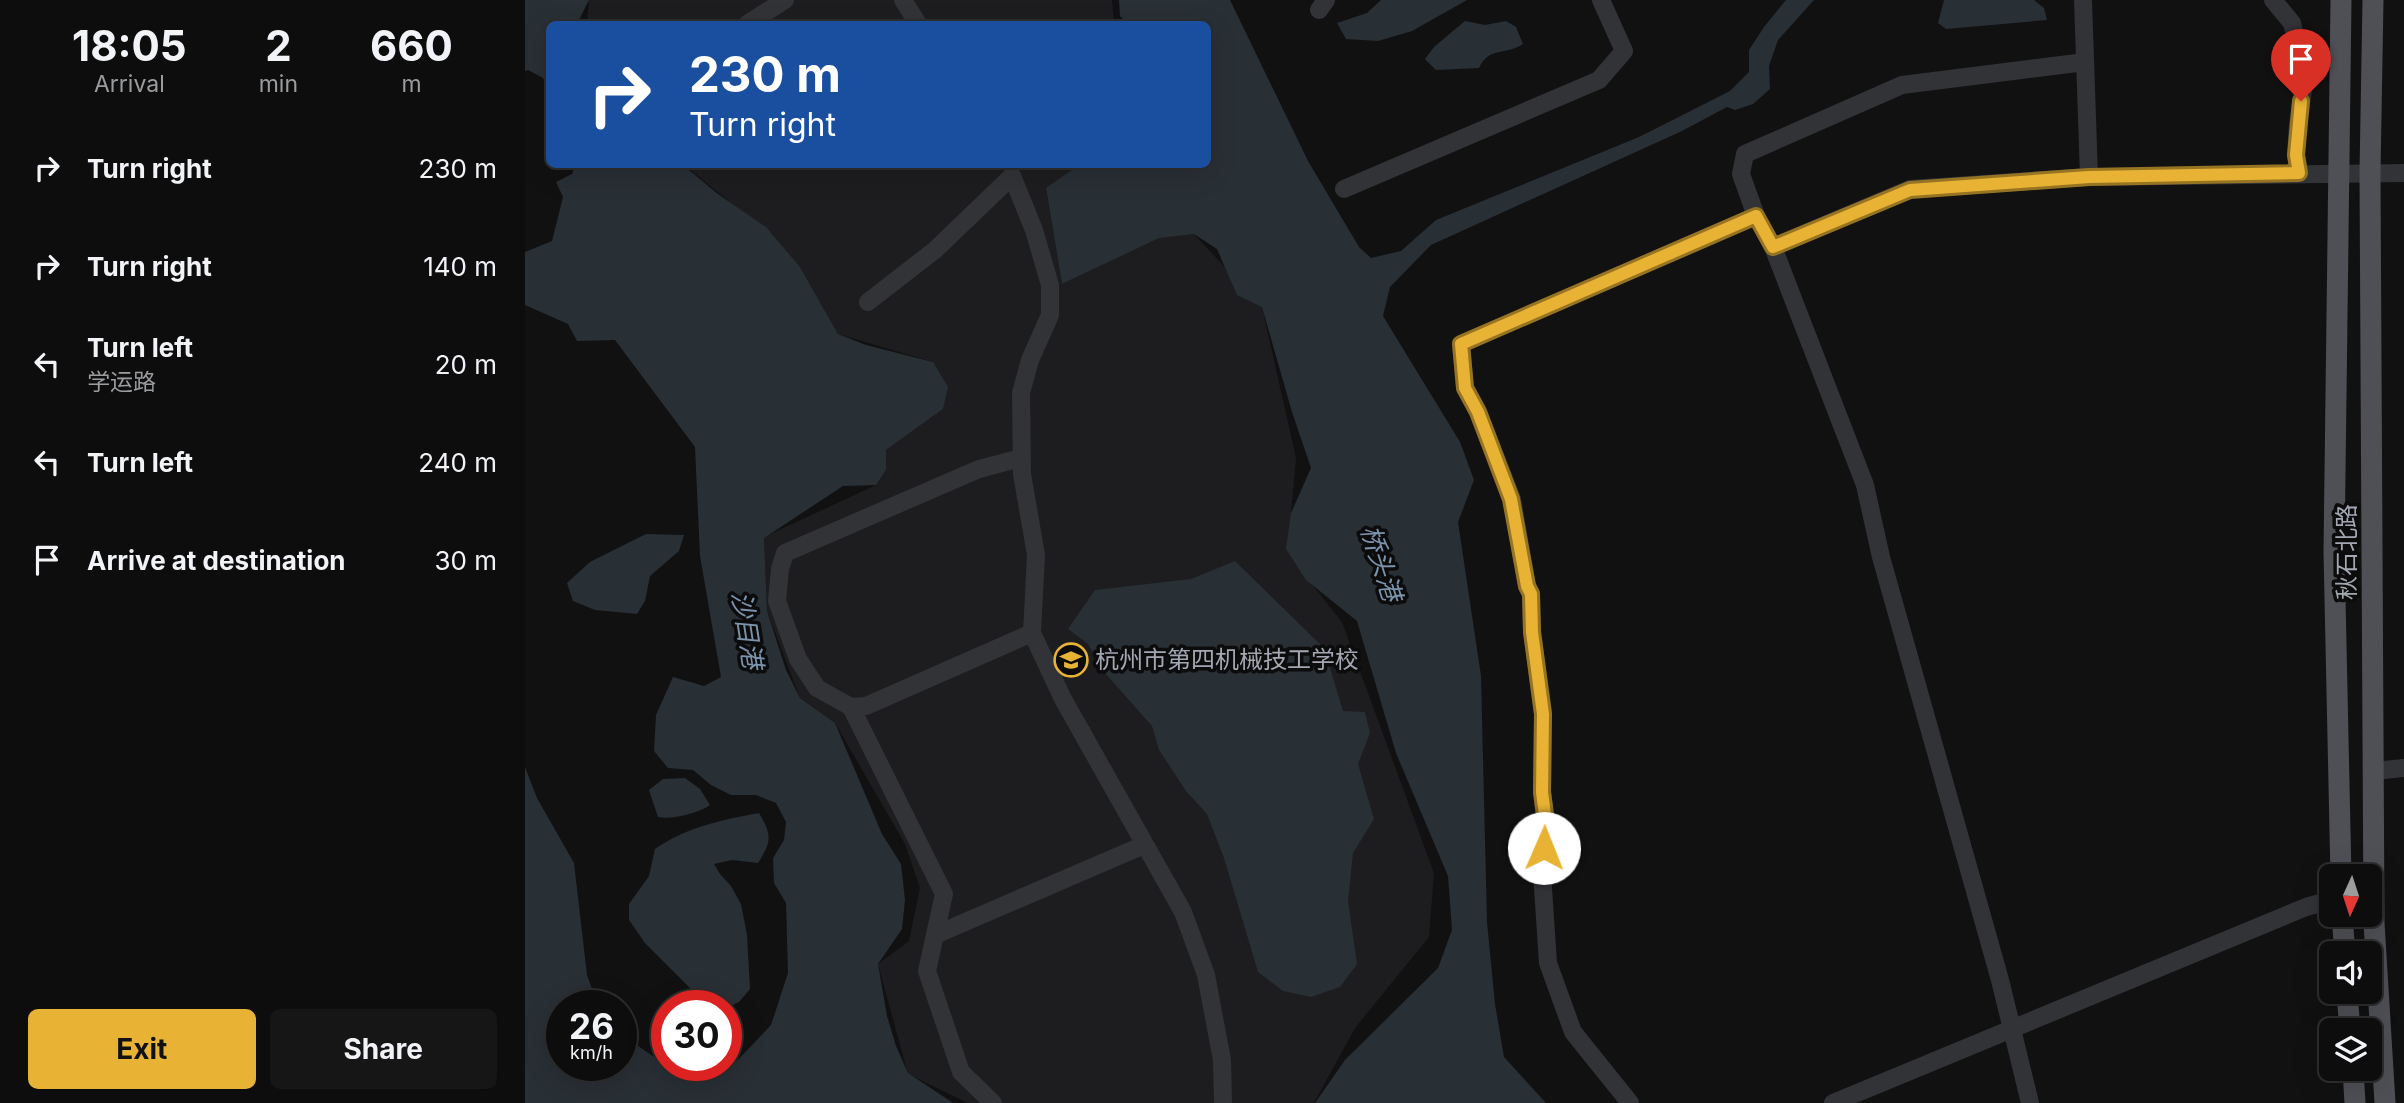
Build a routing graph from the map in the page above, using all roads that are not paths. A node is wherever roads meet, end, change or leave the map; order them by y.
1 (785, 0) edge
2 (903, 0) edge
3 (1601, 0) edge
4 (2083, 0) edge
5 (2273, 0) edge
6 (2340, 0) edge
7 (2373, 0) edge
8 (752, 21) edge
9 (916, 21) edge
10 (2085, 62) junction
11 (1008, 170) edge
12 (2339, 172) junction
13 (2299, 173) junction
14 (2370, 173) junction
15 (2404, 173) edge
16 (2089, 177) junction
17 (1344, 189) dead end
18 (1756, 216) junction
19 (1773, 247) junction
20 (868, 302) dead end
21 (1021, 458) junction
22 (1032, 633) junction
23 (851, 707) junction
24 (2404, 768) edge
25 (2374, 771) junction
26 (1144, 845) junction
27 (2341, 864) edge
28 (2319, 903) edge
29 (935, 934) junction
30 (2011, 1030) junction
31 (2354, 1081) edge
32 (993, 1103) edge
33 (1223, 1103) edge
34 (1630, 1103) edge
35 (1833, 1103) edge
36 (2030, 1103) edge
37 (2355, 1103) edge
38 (2385, 1103) edge

1 - 8 street
2 - 9 street
3 - 17 street
4 - 10 street
5 - 13 street
6 - 12 main road, 秋石北路
7 - 14 main road, 秋石北路
10 - 16 street
10 - 18 street
11 - 20 street
11 - 21 street
12 - 13 street
12 - 14 street
12 - 27 main road, 秋石北路
13 - 16 street
14 - 15 street
14 - 25 main road, 秋石北路
16 - 19 street
18 - 19 street
18 - 34 street
19 - 30 street
21 - 22 street
21 - 23 street
22 - 23 street
22 - 26 street
23 - 29 street
24 - 25 street
25 - 38 main road, 秋石北路
26 - 29 street
26 - 33 street
28 - 30 street
29 - 32 street
30 - 35 street
30 - 36 street
31 - 37 main road

